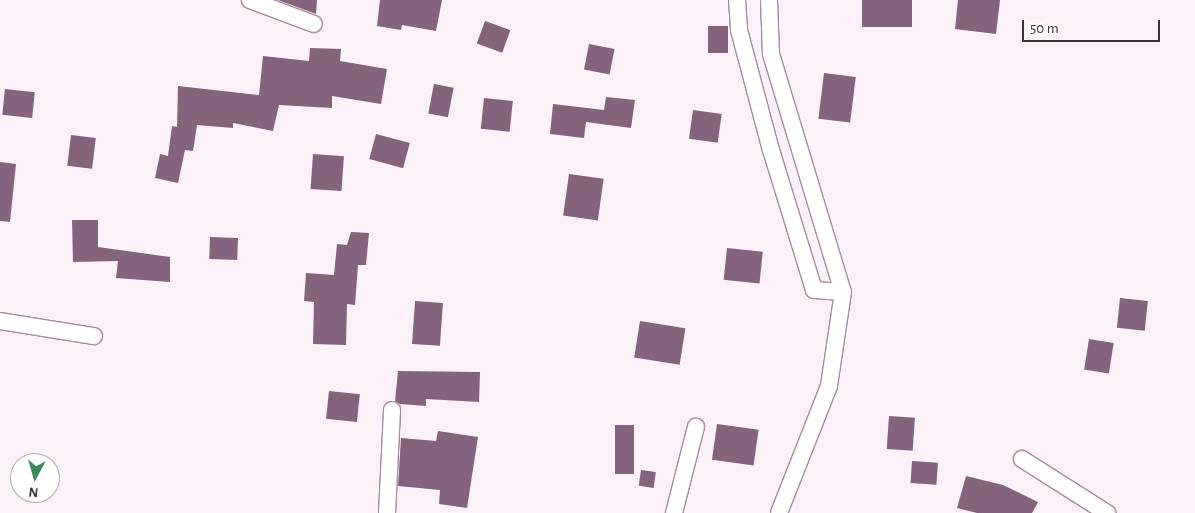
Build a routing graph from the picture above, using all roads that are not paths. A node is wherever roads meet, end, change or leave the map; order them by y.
1 (250, 0) edge
2 (737, 0) edge
3 (769, 0) edge
4 (314, 24) dead end
5 (842, 292) junction
6 (0, 321) edge
7 (94, 336) dead end
8 (392, 410) dead end
9 (696, 427) dead end
10 (1022, 459) dead end
11 (387, 513) edge
12 (674, 513) edge
13 (780, 513) edge
14 (1107, 513) edge

1 - 4 street
2 - 5 street
3 - 5 street
5 - 13 street
6 - 7 street
8 - 11 street
9 - 12 street
10 - 14 street

